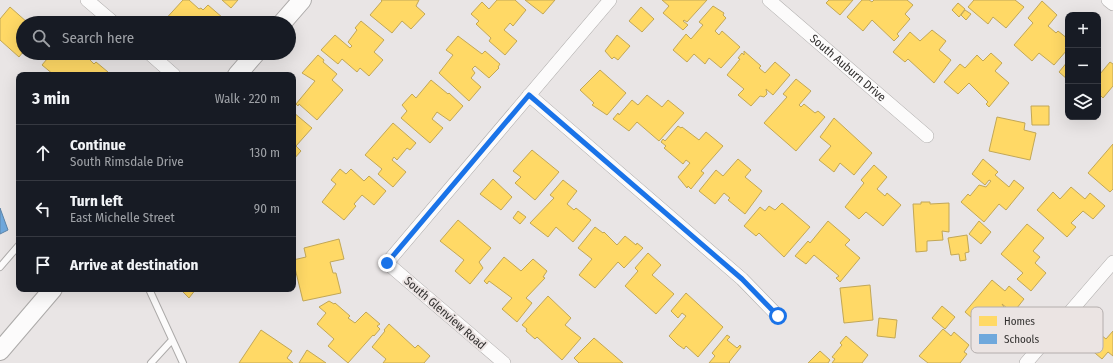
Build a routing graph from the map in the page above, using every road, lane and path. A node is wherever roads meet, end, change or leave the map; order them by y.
1 (87, 0) edge
2 (302, 0) edge
3 (610, 0) edge
4 (769, 0) edge
5 (1108, 0) edge
6 (1113, 4) edge
7 (106, 16) edge
8 (288, 16) edge
9 (157, 60) edge
10 (250, 60) edge
11 (171, 72) edge
12 (240, 72) edge
13 (529, 95) junction
14 (927, 136) dead end
15 (16, 248) edge
16 (1113, 262) edge
17 (0, 267) edge
18 (50, 292) edge
19 (150, 292) edge
20 (1074, 307) edge
21 (778, 316) dead end
22 (172, 340) junction
23 (0, 351) edge
24 (1035, 353) edge
25 (151, 363) edge
26 (183, 363) edge
27 (504, 363) edge
28 (1026, 363) edge

1 - 7 street
2 - 8 street
3 - 13 street
4 - 14 street, South Auburn Drive
5 - 6 street
9 - 11 street
10 - 12 street
13 - 21 street
13 - 27 street, South Glenview Road
15 - 17 lane
16 - 20 street
18 - 23 street
19 - 22 lane
22 - 25 lane
22 - 26 lane
24 - 28 street

